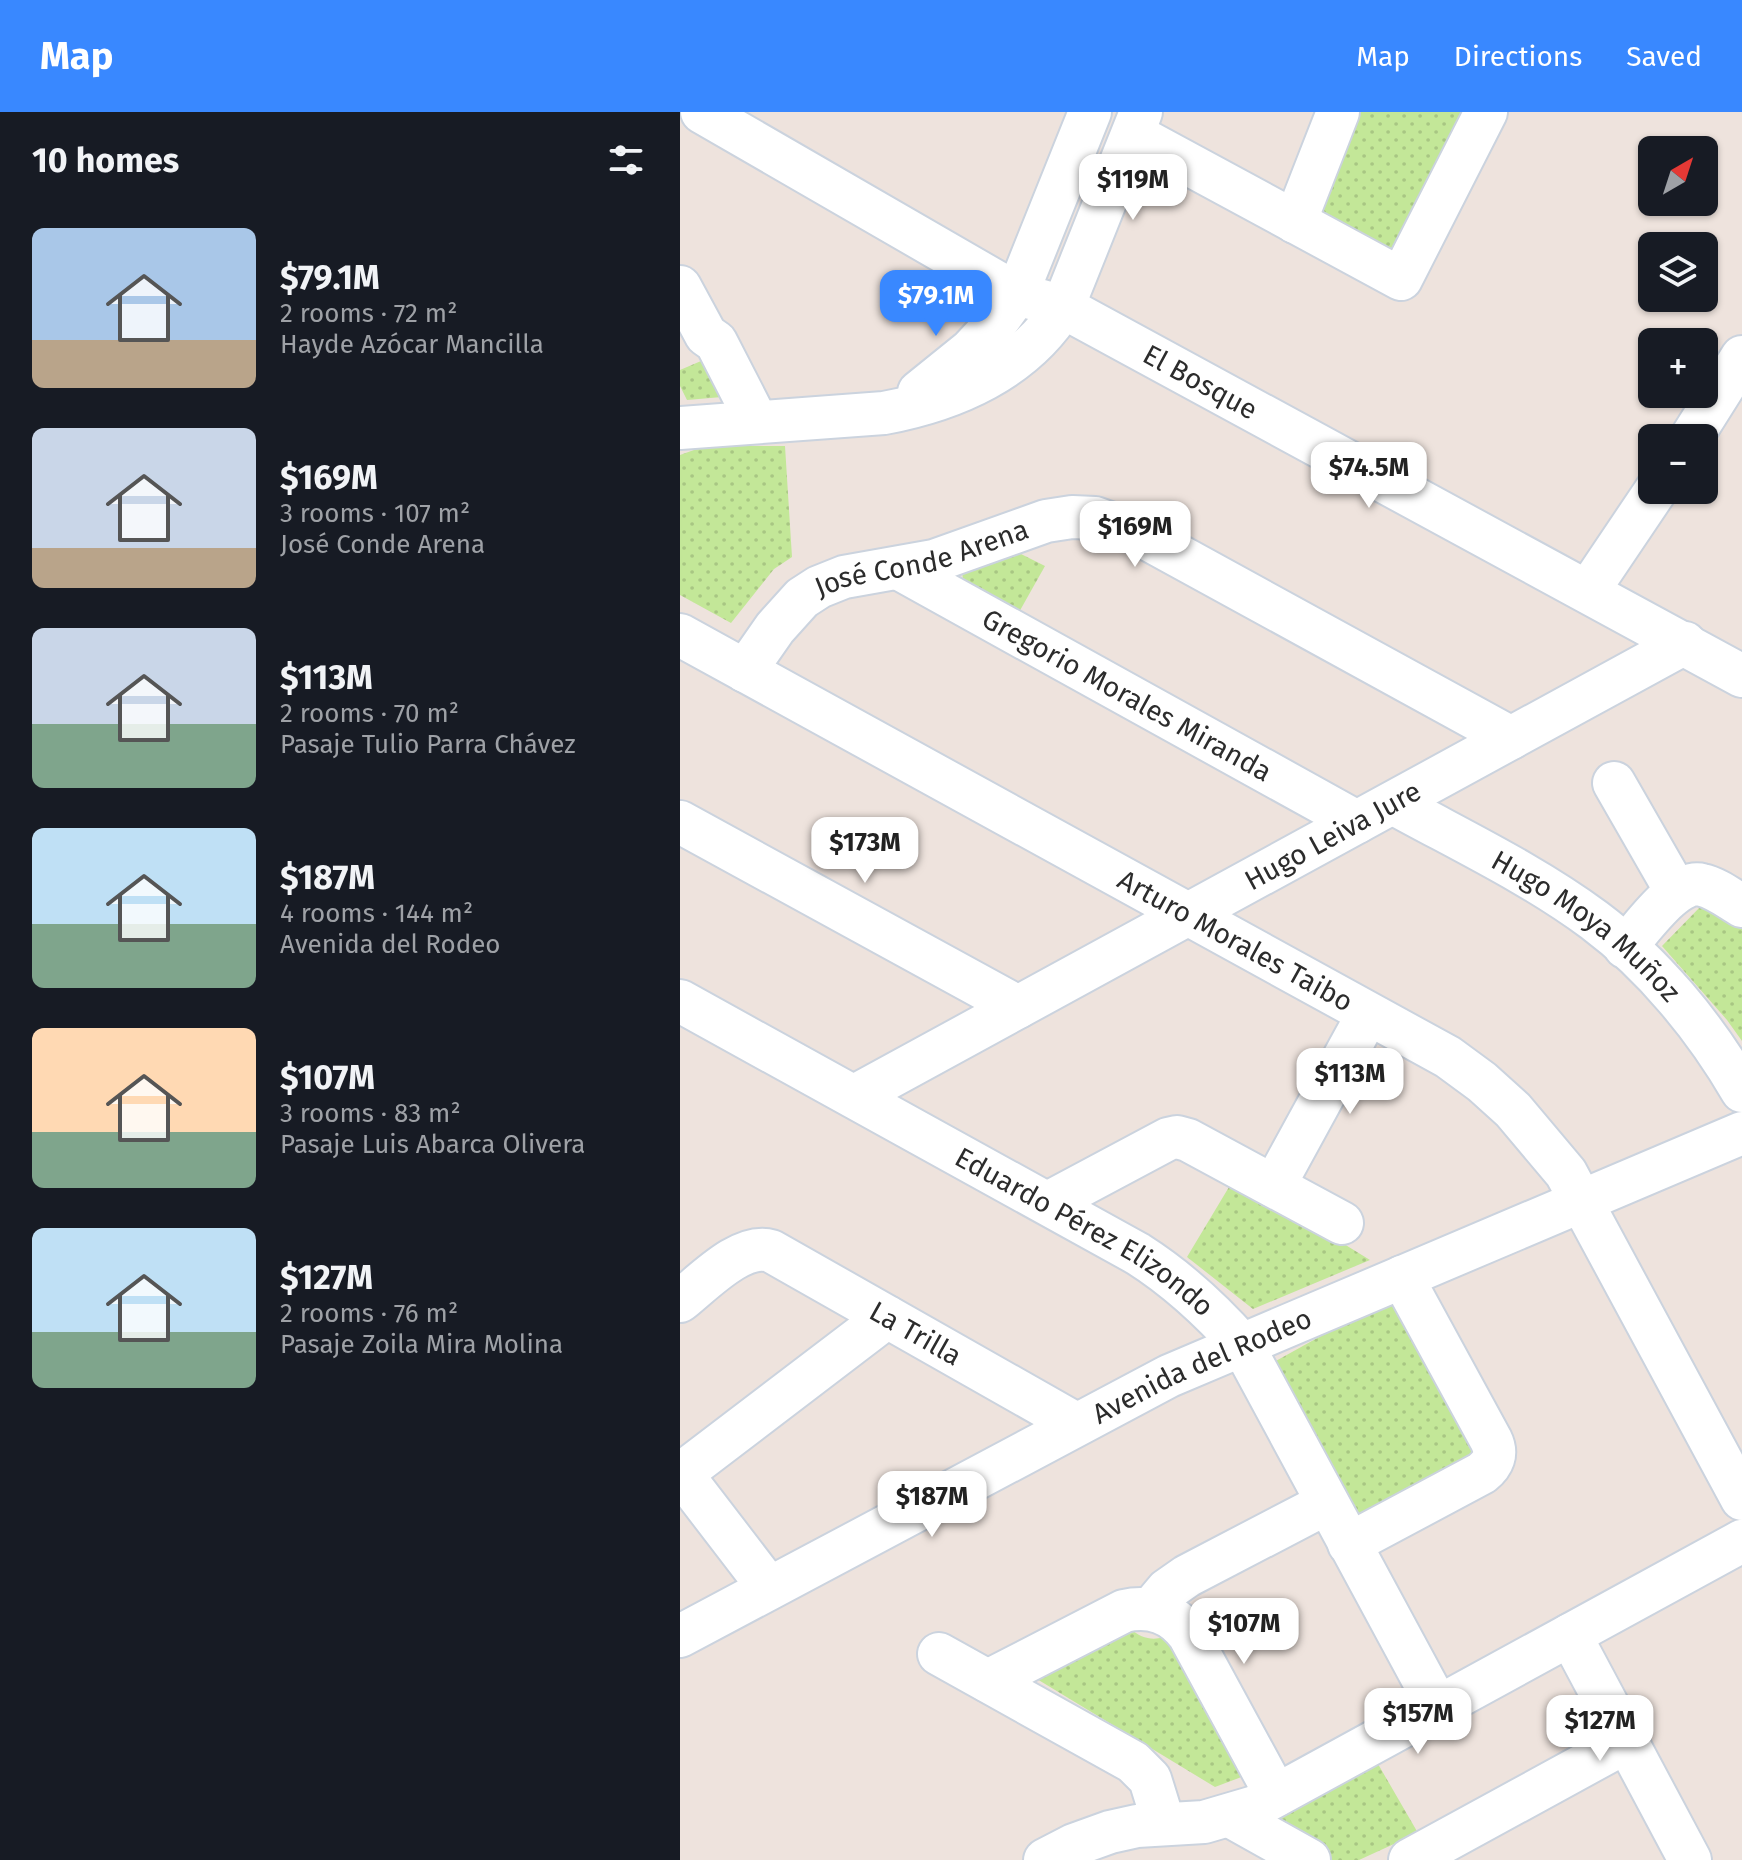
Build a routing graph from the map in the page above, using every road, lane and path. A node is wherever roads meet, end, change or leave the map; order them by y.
1 (702, 112) edge
2 (1090, 112) edge
3 (1338, 112) edge
4 (1486, 112) edge
5 (1137, 123) edge
6 (1295, 222) junction
7 (680, 287) edge
8 (1017, 294) junction
9 (1063, 307) junction
10 (693, 341) edge
11 (1742, 357) edge
12 (884, 413) junction
13 (757, 422) junction
14 (1700, 424) edge
15 (681, 426) edge
16 (1647, 504) edge
17 (898, 568) junction
18 (1588, 591) junction
19 (680, 635) edge
20 (1685, 643) junction
21 (745, 671) junction
22 (1742, 676) edge
23 (1511, 738) junction
24 (1614, 783) dead end
25 (1393, 803) junction
26 (680, 822) edge
27 (1357, 822) junction
28 (1676, 891) junction
29 (1742, 906) edge
30 (1187, 915) junction
31 (1625, 947) junction
32 (680, 1001) edge
33 (1018, 1007) junction
34 (1368, 1014) junction
35 (1742, 1091) edge
36 (855, 1096) junction
37 (1742, 1133) edge
38 (1274, 1186) junction
39 (1582, 1201) junction
40 (1048, 1203) junction
41 (1342, 1223) dead end
42 (1402, 1277) junction
43 (680, 1301) edge
44 (887, 1317) junction
45 (1243, 1346) junction
46 (1076, 1424) junction
47 (681, 1473) edge
48 (1742, 1499) edge
49 (1327, 1503) junction
50 (1742, 1541) edge
51 (1349, 1544) junction
52 (769, 1588) junction
53 (1151, 1609) junction
54 (1570, 1635) junction
55 (680, 1636) edge
56 (939, 1654) dead end
57 (988, 1681) junction
58 (1438, 1707) junction
59 (1626, 1742) junction
60 (1276, 1795) junction
61 (1230, 1816) junction
62 (1164, 1824) junction
63 (1045, 1860) edge
64 (1309, 1860) edge
65 (1410, 1860) edge
66 (1690, 1860) edge

1 - 8 street, El Bosque
2 - 8 street
3 - 6 street
4 - 6 street
5 - 6 street
5 - 9 street
7 - 10 street
8 - 9 street, El Bosque
8 - 12 street
9 - 12 street
9 - 18 street, El Bosque
10 - 13 street
11 - 14 street
12 - 13 street
13 - 15 street
16 - 18 street
17 - 21 street, José Conde Arena
17 - 23 street, José Conde Arena
17 - 27 street, Gregorio Morales Miranda
18 - 20 street, El Bosque
19 - 21 street, Arturo Morales Taibo
20 - 22 street, El Bosque
20 - 23 street, Hugo Leiva Jure
21 - 30 street, Arturo Morales Taibo
23 - 25 street, Hugo Leiva Jure
24 - 28 street
25 - 27 street, Hugo Leiva Jure
25 - 31 street, Hugo Moya Muñoz
26 - 33 street
27 - 30 street, Hugo Leiva Jure
28 - 29 street
28 - 31 street
30 - 33 street, Hugo Leiva Jure
30 - 34 street, Arturo Morales Taibo
31 - 35 street, Hugo Moya Muñoz
32 - 36 street, Eduardo Pérez Elizondo
33 - 36 street, Hugo Leiva Jure
34 - 38 street
34 - 39 street, Arturo Morales Taibo
36 - 40 street, Eduardo Pérez Elizondo
37 - 39 street, Avenida del Rodeo
38 - 40 street
38 - 41 street
39 - 42 street, Avenida del Rodeo
39 - 48 street, Arturo Morales Taibo
40 - 45 street, Eduardo Pérez Elizondo
42 - 45 street, Avenida del Rodeo
42 - 51 street
43 - 44 street, La Trilla
44 - 46 street, La Trilla
44 - 47 street
45 - 46 street, Avenida del Rodeo
45 - 49 street, Eduardo Pérez Elizondo
46 - 52 street, Avenida del Rodeo
47 - 52 street
49 - 51 street, Eduardo Pérez Elizondo
49 - 53 street
50 - 54 street
51 - 58 street, Eduardo Pérez Elizondo
52 - 55 street, Avenida del Rodeo
53 - 57 street
53 - 60 street
54 - 58 street
54 - 59 street
56 - 57 street
57 - 62 street
58 - 60 street
59 - 65 street
59 - 66 street
60 - 61 street
61 - 62 street
61 - 64 street
62 - 63 street

